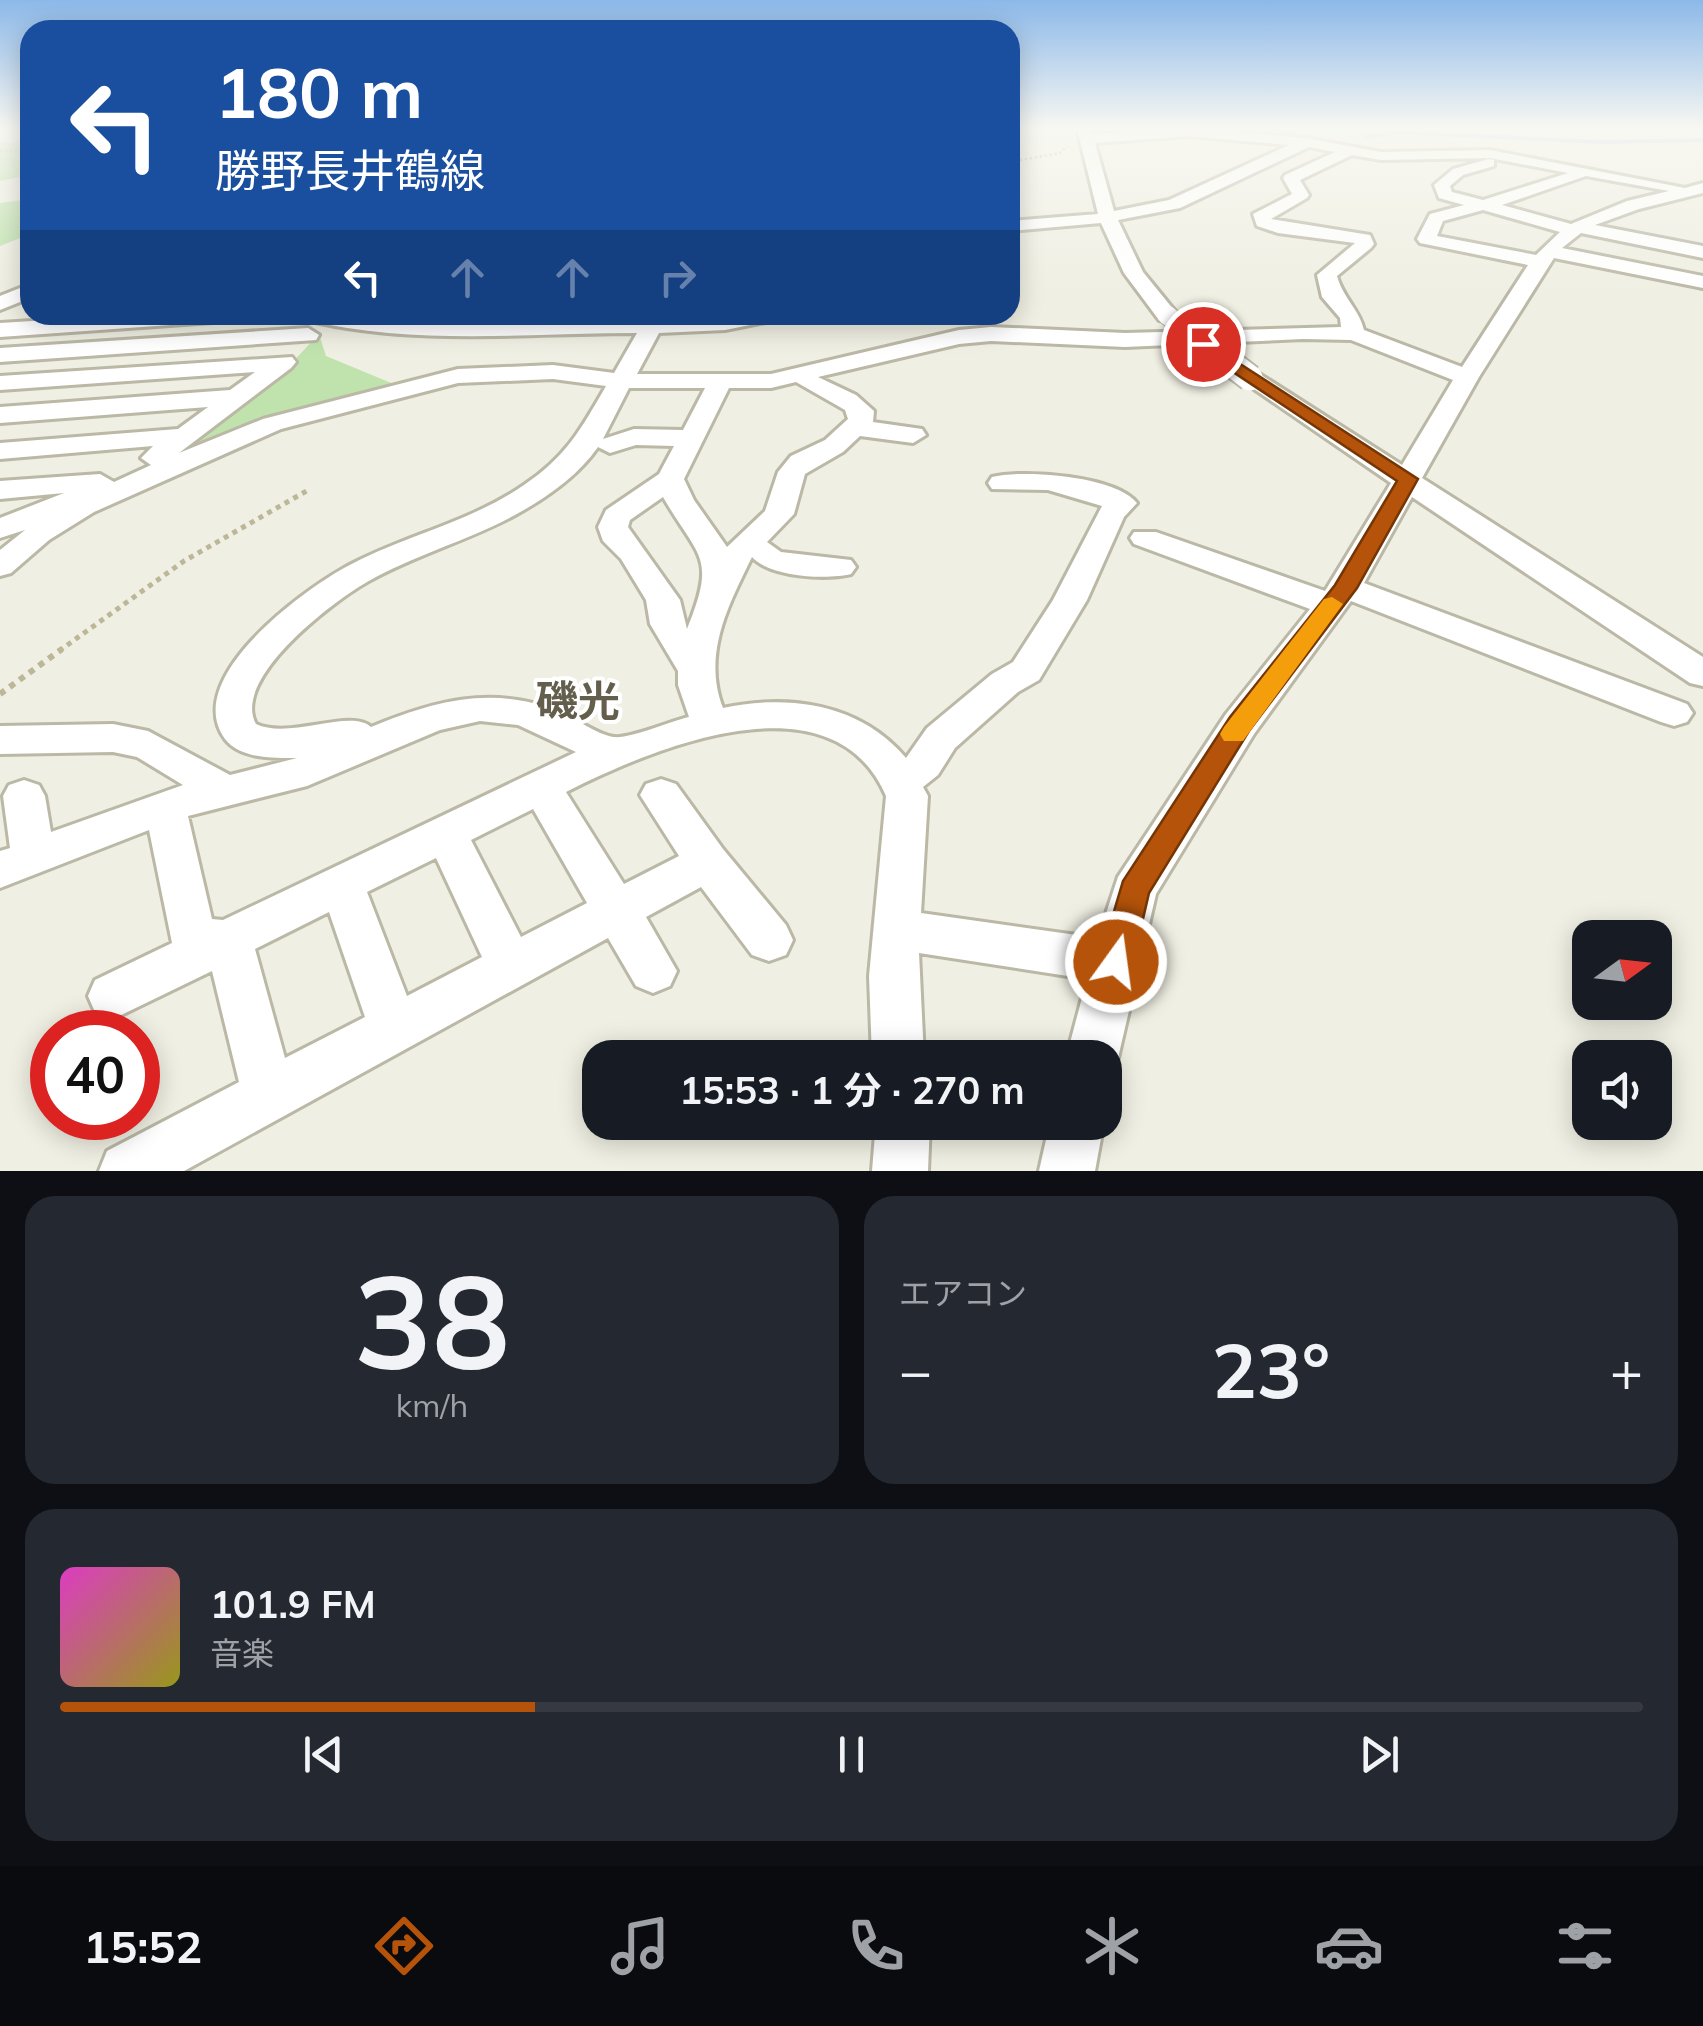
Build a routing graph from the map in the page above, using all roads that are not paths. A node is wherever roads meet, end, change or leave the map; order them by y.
1 (1097, 183) edge
2 (1219, 183) edge
3 (1294, 183) edge
4 (1445, 183) edge
5 (1556, 183) edge
6 (1647, 183) edge
7 (1698, 191) edge
8 (1481, 206) junction
9 (1105, 218) junction
10 (1020, 225) edge
11 (1560, 242) junction
12 (1703, 252) edge
13 (1703, 282) edge
14 (62, 325) edge
15 (148, 325) edge
16 (288, 325) edge
17 (309, 325) edge
18 (406, 325) edge
19 (716, 325) edge
20 (651, 328) junction
21 (0, 330) edge
22 (1354, 334) junction
23 (109, 348) junction
24 (0, 355) edge
25 (283, 362) junction
26 (803, 376) junction
27 (1467, 377) junction
28 (53, 379) junction
29 (621, 381) junction
30 (721, 381) junction
31 (0, 383) edge
32 (239, 397) junction
33 (0, 412) edge
34 (856, 427) junction
35 (913, 435) dead end
36 (185, 436) junction
37 (691, 438) junction
38 (610, 445) dead end
39 (0, 451) edge
40 (134, 472) dead end
41 (670, 479) junction
42 (1408, 479) junction
43 (1002, 483) dead end
44 (0, 490) edge
45 (0, 529) edge
46 (1144, 538) dead end
47 (0, 566) edge
48 (840, 567) dead end
49 (720, 588) junction
50 (1338, 596) junction
51 (696, 672) junction
52 (1703, 674) edge
53 (466, 708) junction
54 (1674, 713) dead end
55 (711, 726) junction
56 (0, 740) edge
57 (611, 752) junction
58 (901, 782) junction
59 (541, 787) junction
60 (222, 790) junction
61 (661, 795) dead end
62 (24, 796) dead end
63 (165, 806) junction
64 (446, 834) junction
65 (706, 862) junction
66 (16, 864) edge
67 (342, 885) junction
68 (617, 910) junction
69 (896, 928) junction
70 (769, 940) dead end
71 (229, 941) junction
72 (1116, 962) junction
73 (511, 967) junction
74 (653, 972) dead end
75 (112, 996) dead end
76 (394, 1028) junction
77 (897, 1040) edge
78 (1096, 1040) edge
79 (269, 1095) junction
80 (902, 1140) edge
81 (1073, 1140) edge
82 (127, 1171) edge
83 (900, 1171) edge
84 (1066, 1171) edge

1 - 9 street
2 - 9 street
3 - 22 street
4 - 8 street
5 - 8 street
6 - 7 street
7 - 11 street
8 - 11 street
8 - 11 street
9 - 10 street
9 - 42 street, bridge
11 - 12 street
11 - 13 street
11 - 27 street
14 - 21 street
15 - 23 street
16 - 23 street
17 - 25 street
18 - 20 street
19 - 20 street
20 - 29 street
22 - 26 street
22 - 27 street
23 - 24 street
23 - 28 street
25 - 28 street
25 - 32 street
26 - 30 street
26 - 34 street
27 - 42 street
28 - 31 street
28 - 33 street
29 - 30 street
29 - 47 street
29 - 53 street
30 - 37 street
32 - 33 street
32 - 36 street
34 - 35 street
34 - 49 street
36 - 39 street
36 - 40 street
37 - 38 street
37 - 41 street
41 - 49 street
41 - 51 street
42 - 50 street
42 - 52 street
43 - 58 street
44 - 45 street
46 - 50 street
48 - 49 street
49 - 51 street
50 - 54 street
50 - 72 street
51 - 55 street
53 - 57 street
53 - 60 street
55 - 57 street
55 - 58 street
56 - 60 street
57 - 59 street
58 - 69 street
59 - 64 street
59 - 68 street
60 - 63 street
61 - 65 street
62 - 66 street
63 - 66 street
63 - 71 street
64 - 67 street
64 - 73 street
65 - 68 street
65 - 70 street
67 - 71 street
67 - 76 street
68 - 73 street
68 - 74 street
69 - 72 street
69 - 77 street
71 - 75 street
71 - 79 street
72 - 78 street
73 - 76 street
76 - 79 street
79 - 82 street
80 - 83 street
81 - 84 street

